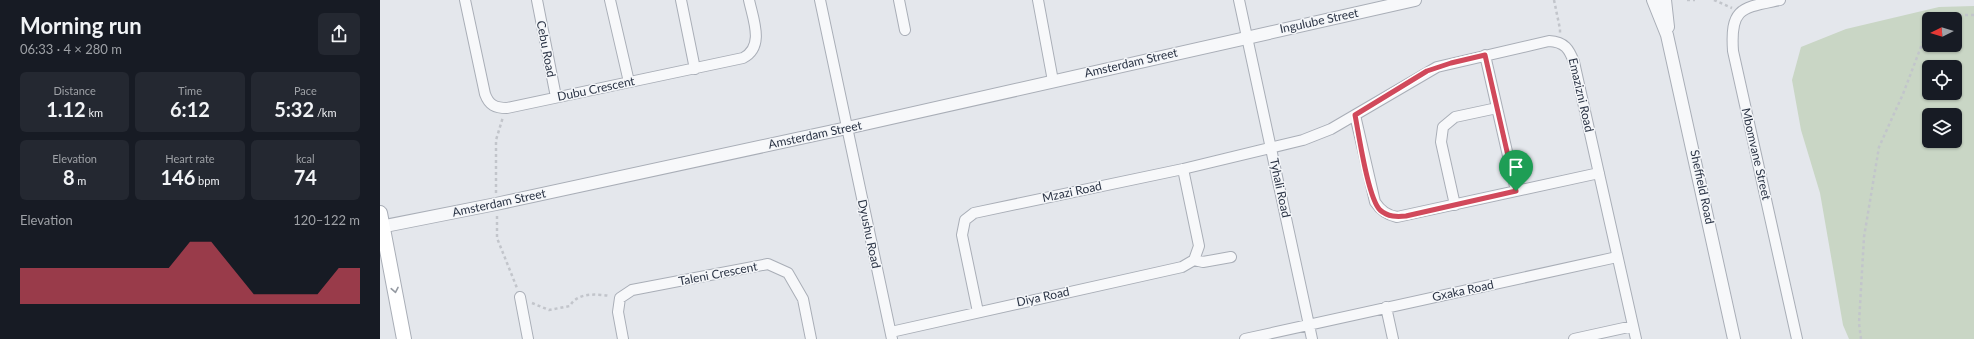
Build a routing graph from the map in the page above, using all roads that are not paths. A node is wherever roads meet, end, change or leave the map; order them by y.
1 (465, 0) edge
2 (537, 0) edge
3 (610, 0) edge
4 (681, 0) edge
5 (749, 0) edge
6 (820, 0) edge
7 (899, 0) edge
8 (1038, 0) edge
9 (1239, 0) edge
10 (1415, 0) edge
11 (1653, 0) edge
12 (1665, 0) edge
13 (1780, 0) edge
14 (905, 30) dead end
15 (1667, 35) junction
16 (1247, 37) junction
17 (1485, 55) junction
18 (695, 69) junction
19 (1053, 81) junction
20 (629, 82) junction
21 (556, 97) junction
22 (1497, 108) junction
23 (1355, 115) junction
24 (847, 128) junction
25 (1272, 148) junction
26 (1183, 169) junction
27 (1599, 173) junction
28 (1516, 191) junction
29 (1455, 205) junction
30 (381, 222) edge
31 (1231, 257) dead end
32 (1618, 257) junction
33 (1194, 260) junction
34 (520, 297) road end
35 (1386, 307) junction
36 (978, 312) junction
37 (1309, 325) junction
38 (1633, 326) junction
39 (891, 336) edge
40 (404, 339) edge
41 (528, 339) edge
42 (623, 339) edge
43 (811, 339) edge
44 (1246, 339) edge
45 (1312, 339) edge
46 (1393, 339) edge
47 (1574, 339) edge
48 (1636, 339) edge
49 (1734, 339) edge
50 (1797, 339) edge

1 - 21 street, Dubu Crescent
2 - 21 street, Cebu Road
3 - 20 street
4 - 18 street
5 - 18 street, Dubu Crescent
6 - 24 street, Dyushu Road
7 - 14 street
8 - 19 street
9 - 16 street, Tyhali Road
10 - 16 street, Ingulube Street
11 - 15 street, Sheffield Road
12 - 15 street, Sheffield Road
13 - 50 street, Mbomvane Street
15 - 49 street, Sheffield Road
16 - 19 street, Amsterdam Street
16 - 25 street, Tyhali Road
17 - 22 street
17 - 23 street
17 - 27 street, Emazizni Road
18 - 20 street, Dubu Crescent
19 - 24 street, Amsterdam Street
20 - 21 street, Dubu Crescent
22 - 28 street
22 - 29 street
23 - 25 street
23 - 29 street
24 - 30 street, Amsterdam Street
24 - 39 street, Dyushu Road
25 - 26 street, Mzazi Road
25 - 37 street, Tyhali Road
26 - 33 street
26 - 36 street, Mzazi Road
27 - 28 street
27 - 32 street, Emazizni Road
28 - 29 street
30 -> 40 main road
31 - 33 street, Diya Road
32 - 35 street, Gxaka Road
32 - 38 street, Emazizni Road
33 - 36 street, Diya Road
34 - 41 street
35 - 37 street, Gxaka Road
35 - 46 street
36 - 39 street, Diya Road
37 - 44 street, Gxaka Road
37 - 45 street, Tyhali Road
38 - 47 street
38 - 48 street, Emazizni Road
42 - 43 street, Taleni Crescent

